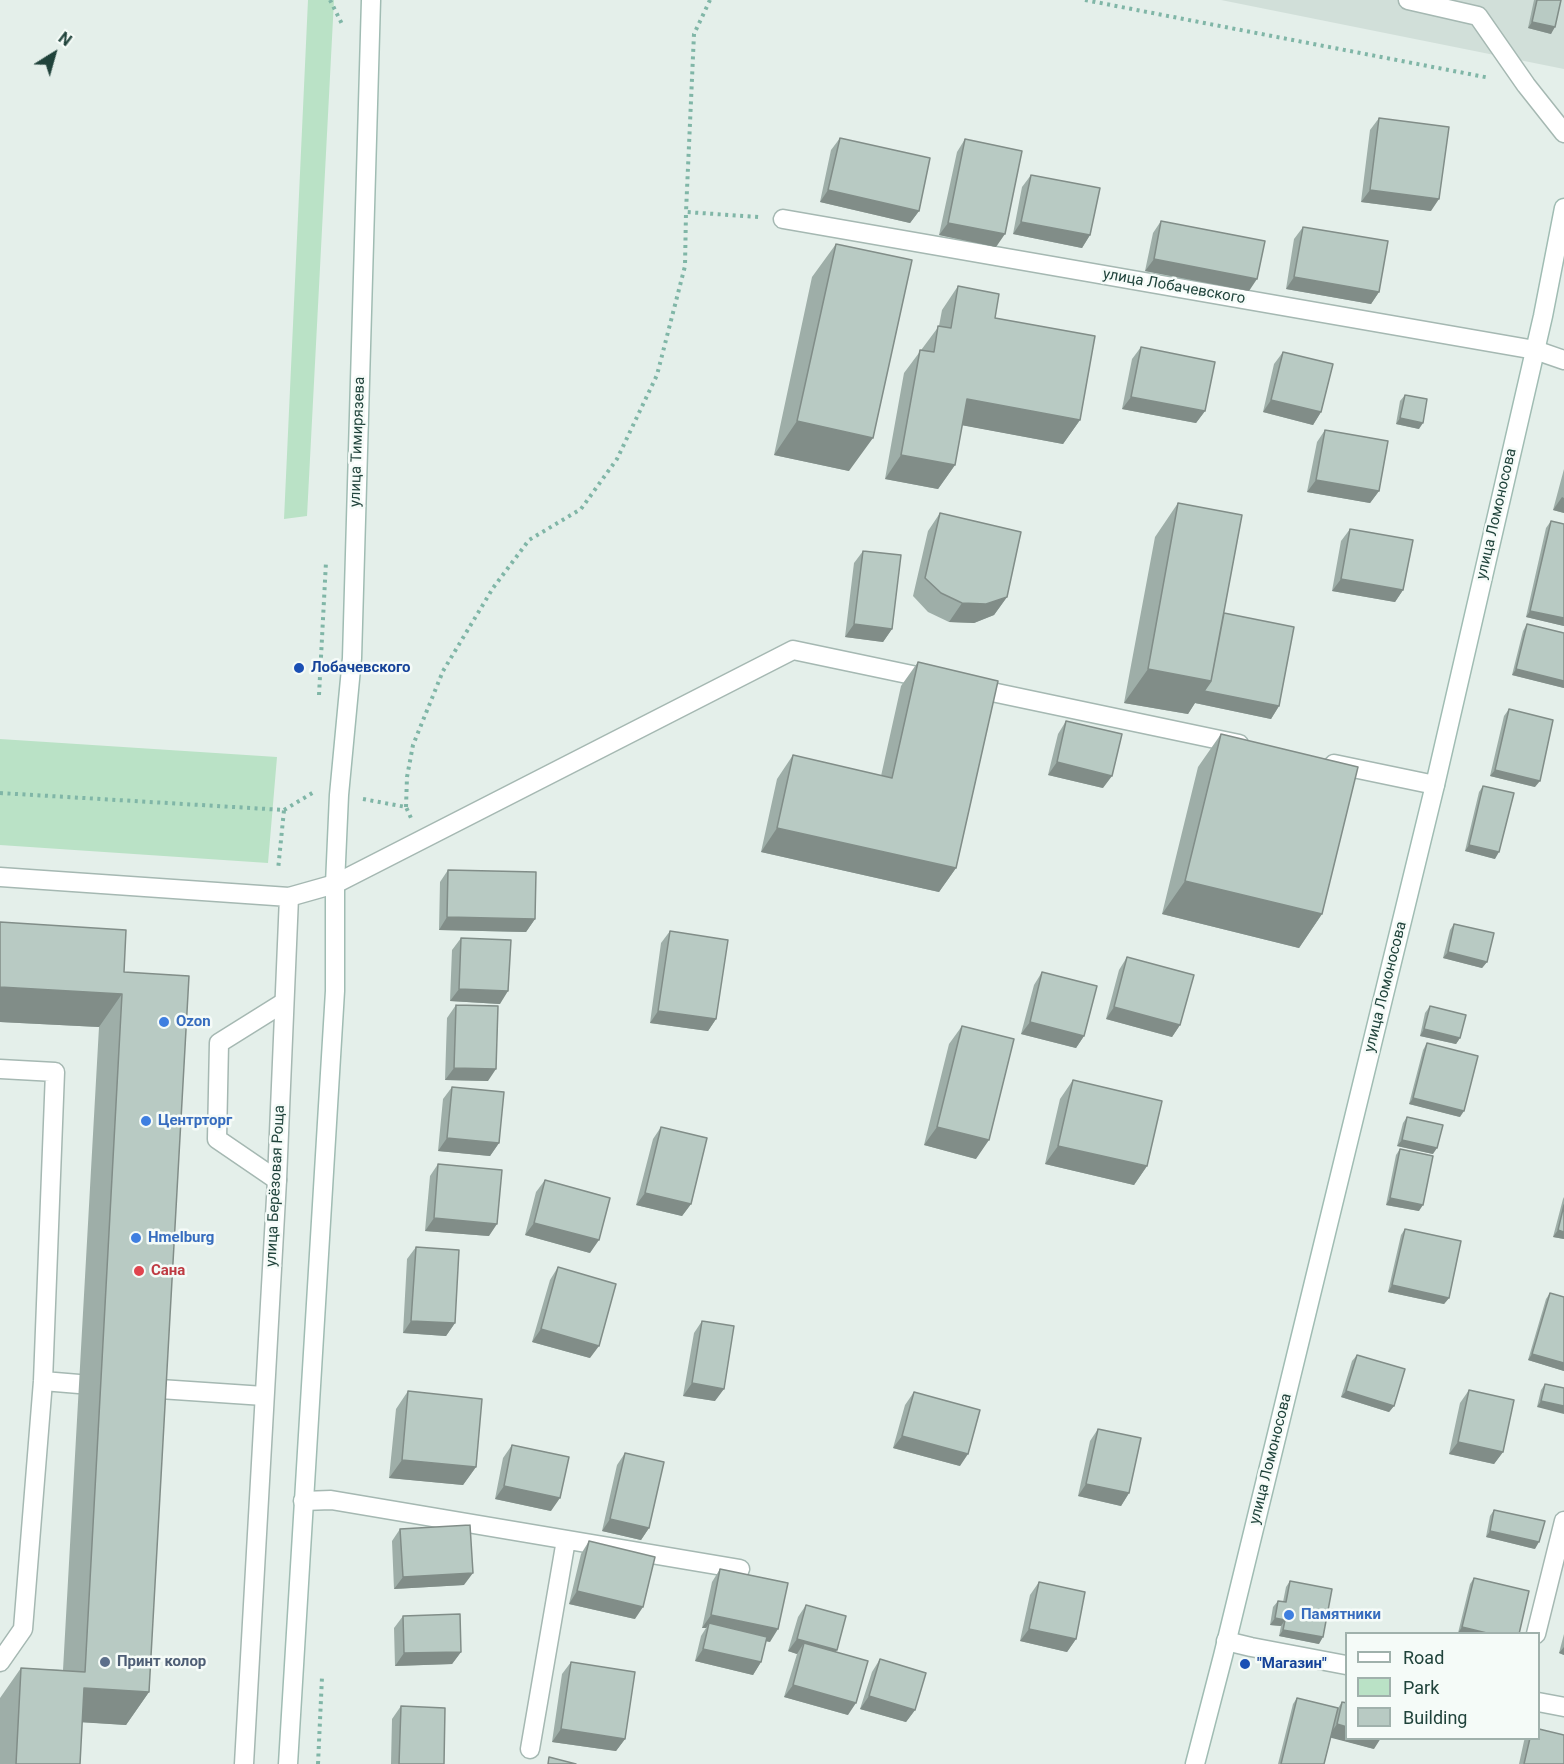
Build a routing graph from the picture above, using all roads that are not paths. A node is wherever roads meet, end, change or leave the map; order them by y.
1 (371, 0) edge
2 (1417, 1) edge
3 (1564, 133) edge
4 (1564, 208) edge
5 (783, 219) road end
6 (1535, 350) junction
7 (1564, 360) edge
8 (1260, 748) edge
9 (1318, 760) edge
10 (1435, 785) junction
11 (0, 877) edge
12 (335, 884) junction
13 (282, 897) junction
14 (284, 1003) junction
15 (0, 1069) edge
16 (277, 1180) junction
17 (43, 1381) junction
18 (79, 1384) dead end
19 (145, 1388) edge
20 (264, 1396) junction
21 (303, 1501) junction
22 (1564, 1521) edge
23 (566, 1540) junction
24 (740, 1569) dead end
25 (1536, 1632) edge
26 (1226, 1641) junction
27 (0, 1662) edge
28 (1345, 1665) edge
29 (1540, 1702) edge
30 (1564, 1707) edge
31 (530, 1749) dead end
32 (244, 1764) edge
33 (288, 1764) edge
34 (1195, 1764) edge

1 - 12 street, улица Тимирязева
2 - 3 street
4 - 6 street, улица Ломоносова
5 - 6 street, улица Лобачевского
6 - 7 street, улица Лобачевского
6 - 10 street, улица Ломоносова
8 - 12 street
9 - 10 street
10 - 26 street, улица Ломоносова
11 - 13 street
12 - 13 street
12 - 21 street, улица Тимирязева
13 - 14 street, улица Берёзовая Роща
14 - 16 street, улица Берёзовая Роща
14 - 16 street
15 - 17 street
16 - 20 street, улица Берёзовая Роща
17 - 18 street
17 - 27 street
19 - 20 street
20 - 32 street, улица Берёзовая Роща
21 - 23 street
21 - 33 street, улица Тимирязева
22 - 25 street
23 - 24 street
23 - 31 street
26 - 28 street
26 - 34 street, улица Ломоносова
29 - 30 street

